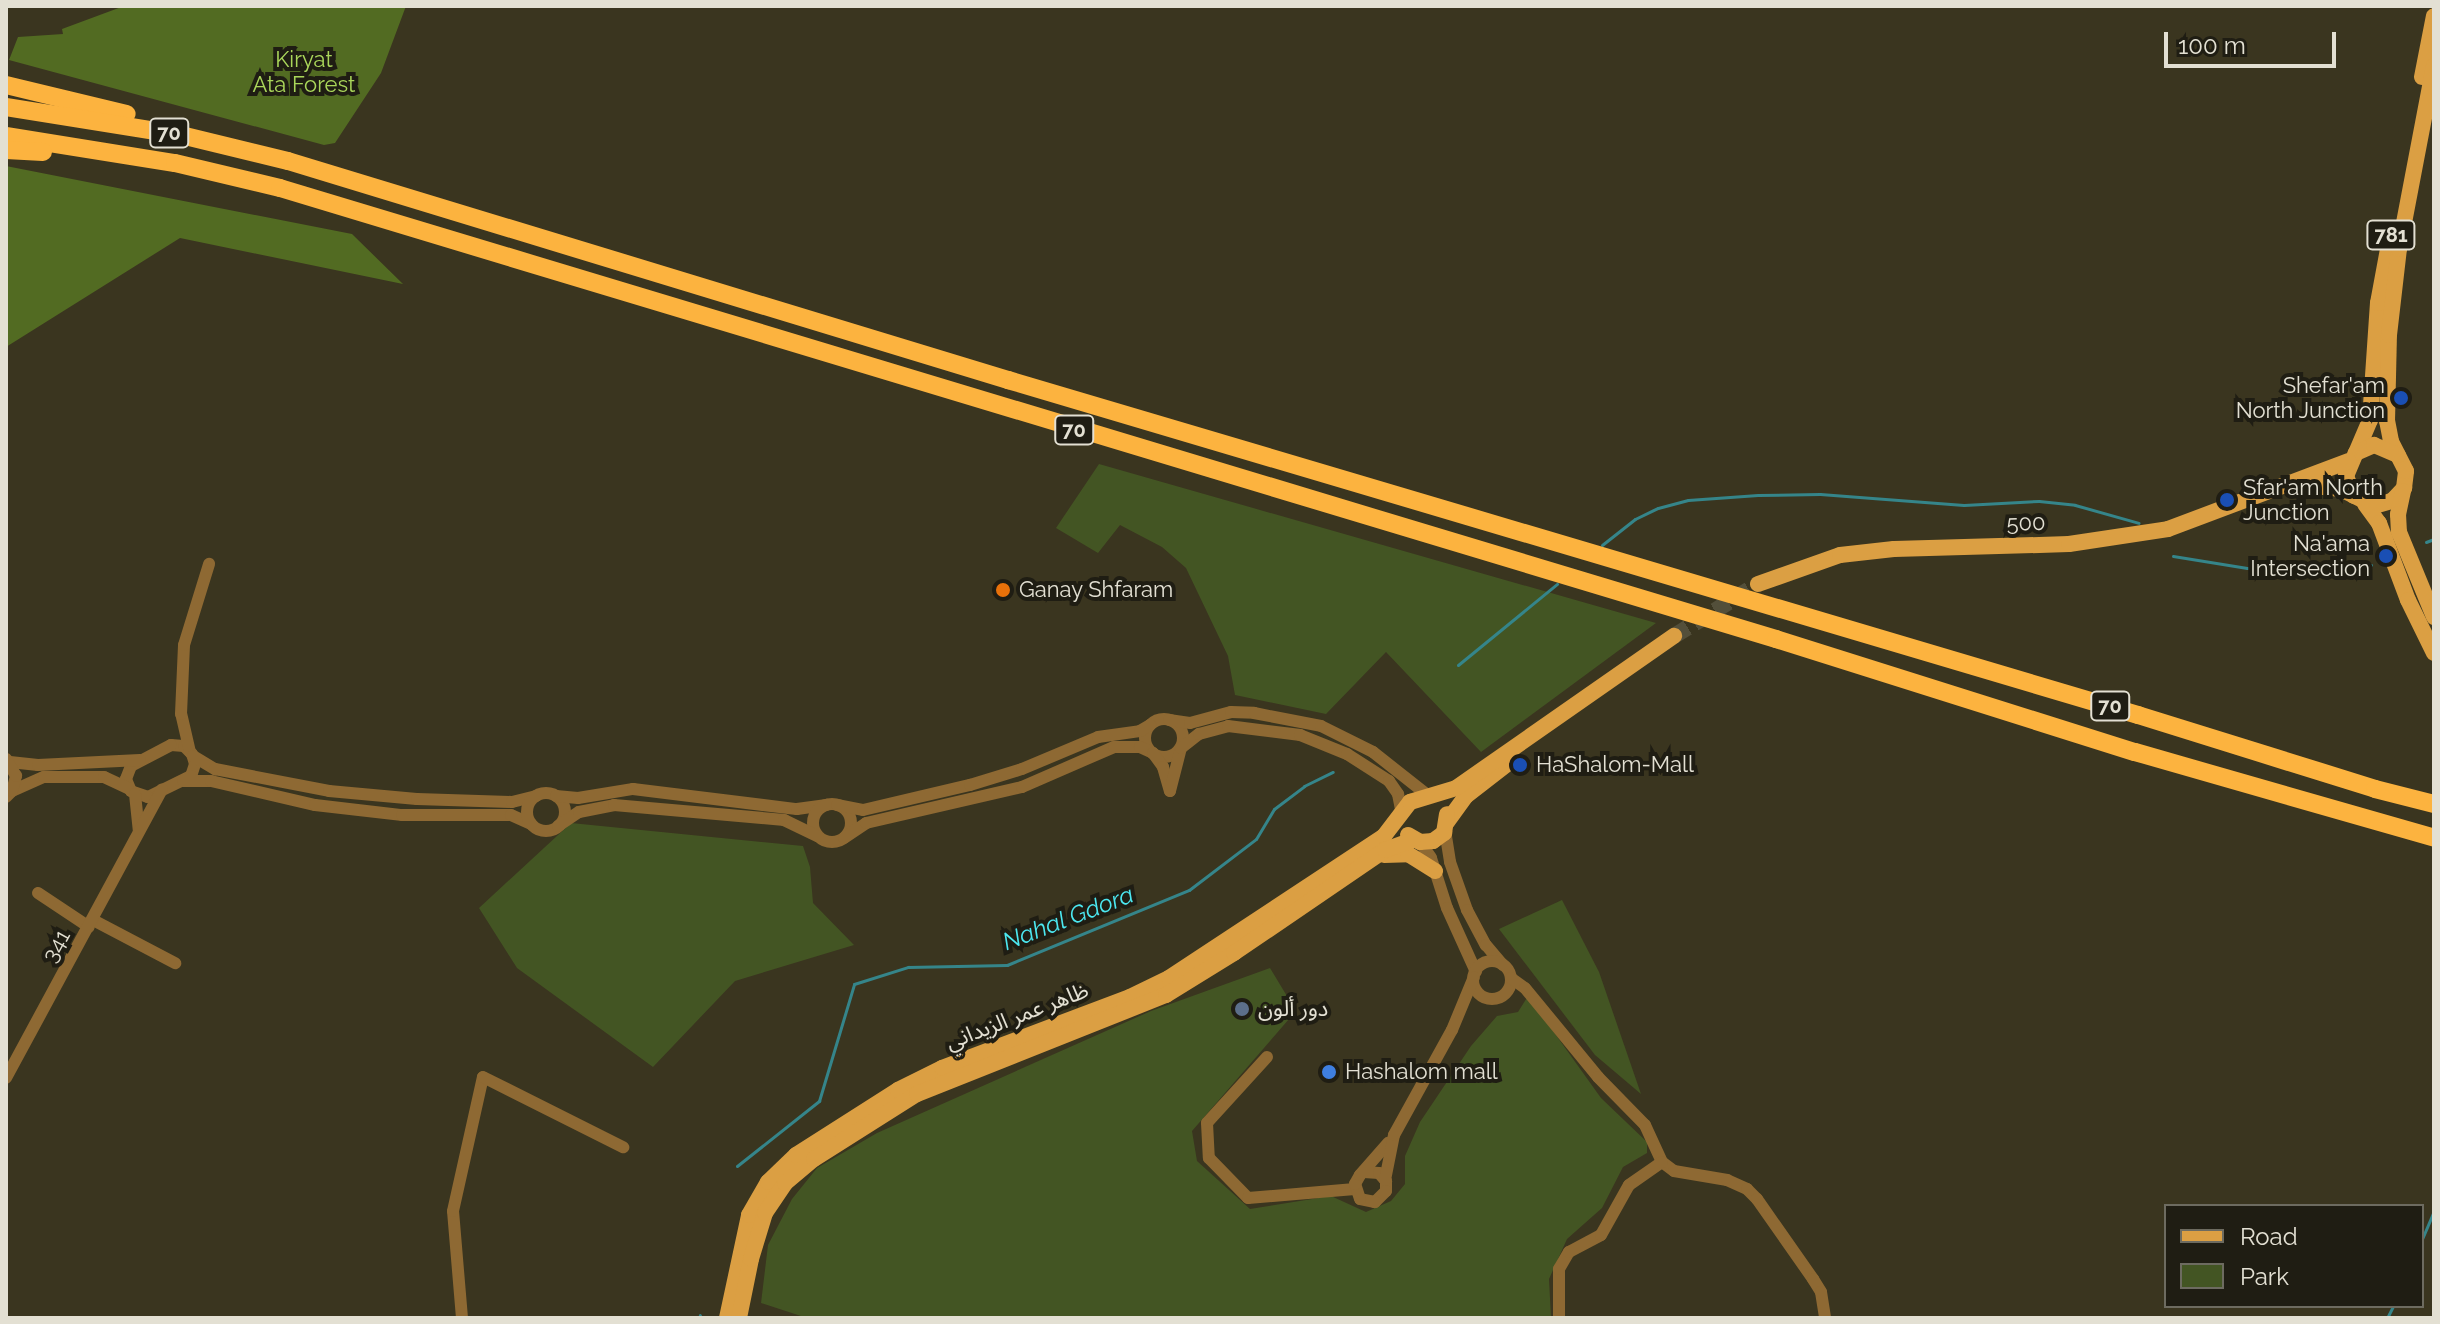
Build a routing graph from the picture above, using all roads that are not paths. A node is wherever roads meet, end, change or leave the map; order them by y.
1 (2434, 16) edge
2 (2434, 65) edge
3 (6, 85) edge
4 (6, 107) edge
5 (6, 136) edge
6 (6, 150) edge
7 (330, 173) junction
8 (226, 174) junction
9 (2399, 456) junction
10 (2353, 457) junction
11 (2292, 484) junction
12 (2404, 488) junction
13 (2360, 500) junction
14 (209, 564) dead end
15 (1758, 584) tunnel mouth
16 (2434, 617) edge
17 (1674, 636) tunnel mouth
18 (2434, 653) edge
19 (1602, 686) junction
20 (181, 714) junction
21 (1169, 720) junction
22 (1150, 725) junction
23 (1181, 748) junction
24 (164, 749) junction
25 (1153, 753) junction
26 (192, 754) junction
27 (8, 760) edge
28 (140, 760) junction
29 (183, 781) junction
30 (162, 790) junction
31 (132, 791) junction
32 (8, 796) edge
33 (536, 796) junction
34 (556, 796) junction
35 (1430, 797) junction
36 (2431, 802) edge
37 (832, 805) junction
38 (1402, 815) junction
39 (531, 824) junction
40 (558, 826) junction
41 (1446, 826) junction
42 (138, 833) junction
43 (817, 836) junction
44 (844, 838) junction
45 (2434, 838) edge
46 (1416, 841) junction
47 (1374, 857) junction
48 (1435, 871) junction
49 (38, 893) dead end
50 (91, 924) junction
51 (175, 963) dead end
52 (1503, 965) junction
53 (1475, 975) junction
54 (1511, 978) junction
55 (1487, 999) junction
56 (1452, 1030) junction
57 (1267, 1057) dead end
58 (6, 1078) edge
59 (1394, 1135) junction
60 (623, 1147) dead end
61 (1662, 1162) junction
62 (1364, 1172) junction
63 (1385, 1180) junction
64 (1355, 1189) junction
65 (462, 1318) edge
66 (727, 1318) edge
67 (739, 1318) edge
68 (1559, 1318) edge
69 (1825, 1318) edge

1 - 10 main road, 781
2 - 9 main road, 781
3 - 7 highway
4 - 7 highway, 70
5 - 8 highway, 70
6 - 8 highway
7 - 36 highway, 70
8 - 45 highway, 70
9 - 10 main road
9 - 12 main road, 781
10 - 11 main road, 500
10 - 13 main road, 781
11 - 13 main road, 500
11 - 15 main road, 500
12 - 13 main road
12 - 16 main road, 781
13 - 18 main road, 781
14 - 20 street
17 - 19 main road
19 - 35 main road
19 - 41 main road
20 - 24 street
20 - 26 street
21 - 22 street
21 - 23 street
21 - 35 street
22 - 25 street
22 - 37 street
23 - 25 street
23 - 25 street
23 - 38 street
24 - 26 street
24 - 28 street
25 - 44 street
26 - 29 street
26 - 33 street
27 - 28 street
27 - 32 street
28 - 31 street
29 - 30 street
29 - 39 street
30 - 31 street
30 - 42 street, 341
31 - 32 street
31 - 42 street
33 - 34 street
33 - 39 street
34 - 37 street
34 - 40 street
35 - 38 main road
35 - 41 main road
37 - 43 street
37 - 44 street
38 - 46 main road
38 - 66 main road, ظاهر عمر الزيداني
39 - 40 street
40 - 43 street
41 - 46 main road
41 - 52 street
42 - 50 street, 341
43 - 44 street
46 - 47 main road, ظاهر عمر الزيداني
46 - 48 street
47 - 48 main road
47 - 67 main road, ظاهر عمر الزيداني
48 - 53 street
49 - 50 street
50 - 51 street
50 - 58 street, 341
52 - 53 street
52 - 54 street
53 - 55 street
53 - 56 street
54 - 55 street
54 - 61 street
55 - 56 street
56 - 59 street
57 - 64 street
59 - 62 street
59 - 63 street
60 - 65 street
61 - 68 street
61 - 69 street
62 - 63 street
62 - 64 street
63 - 64 street

